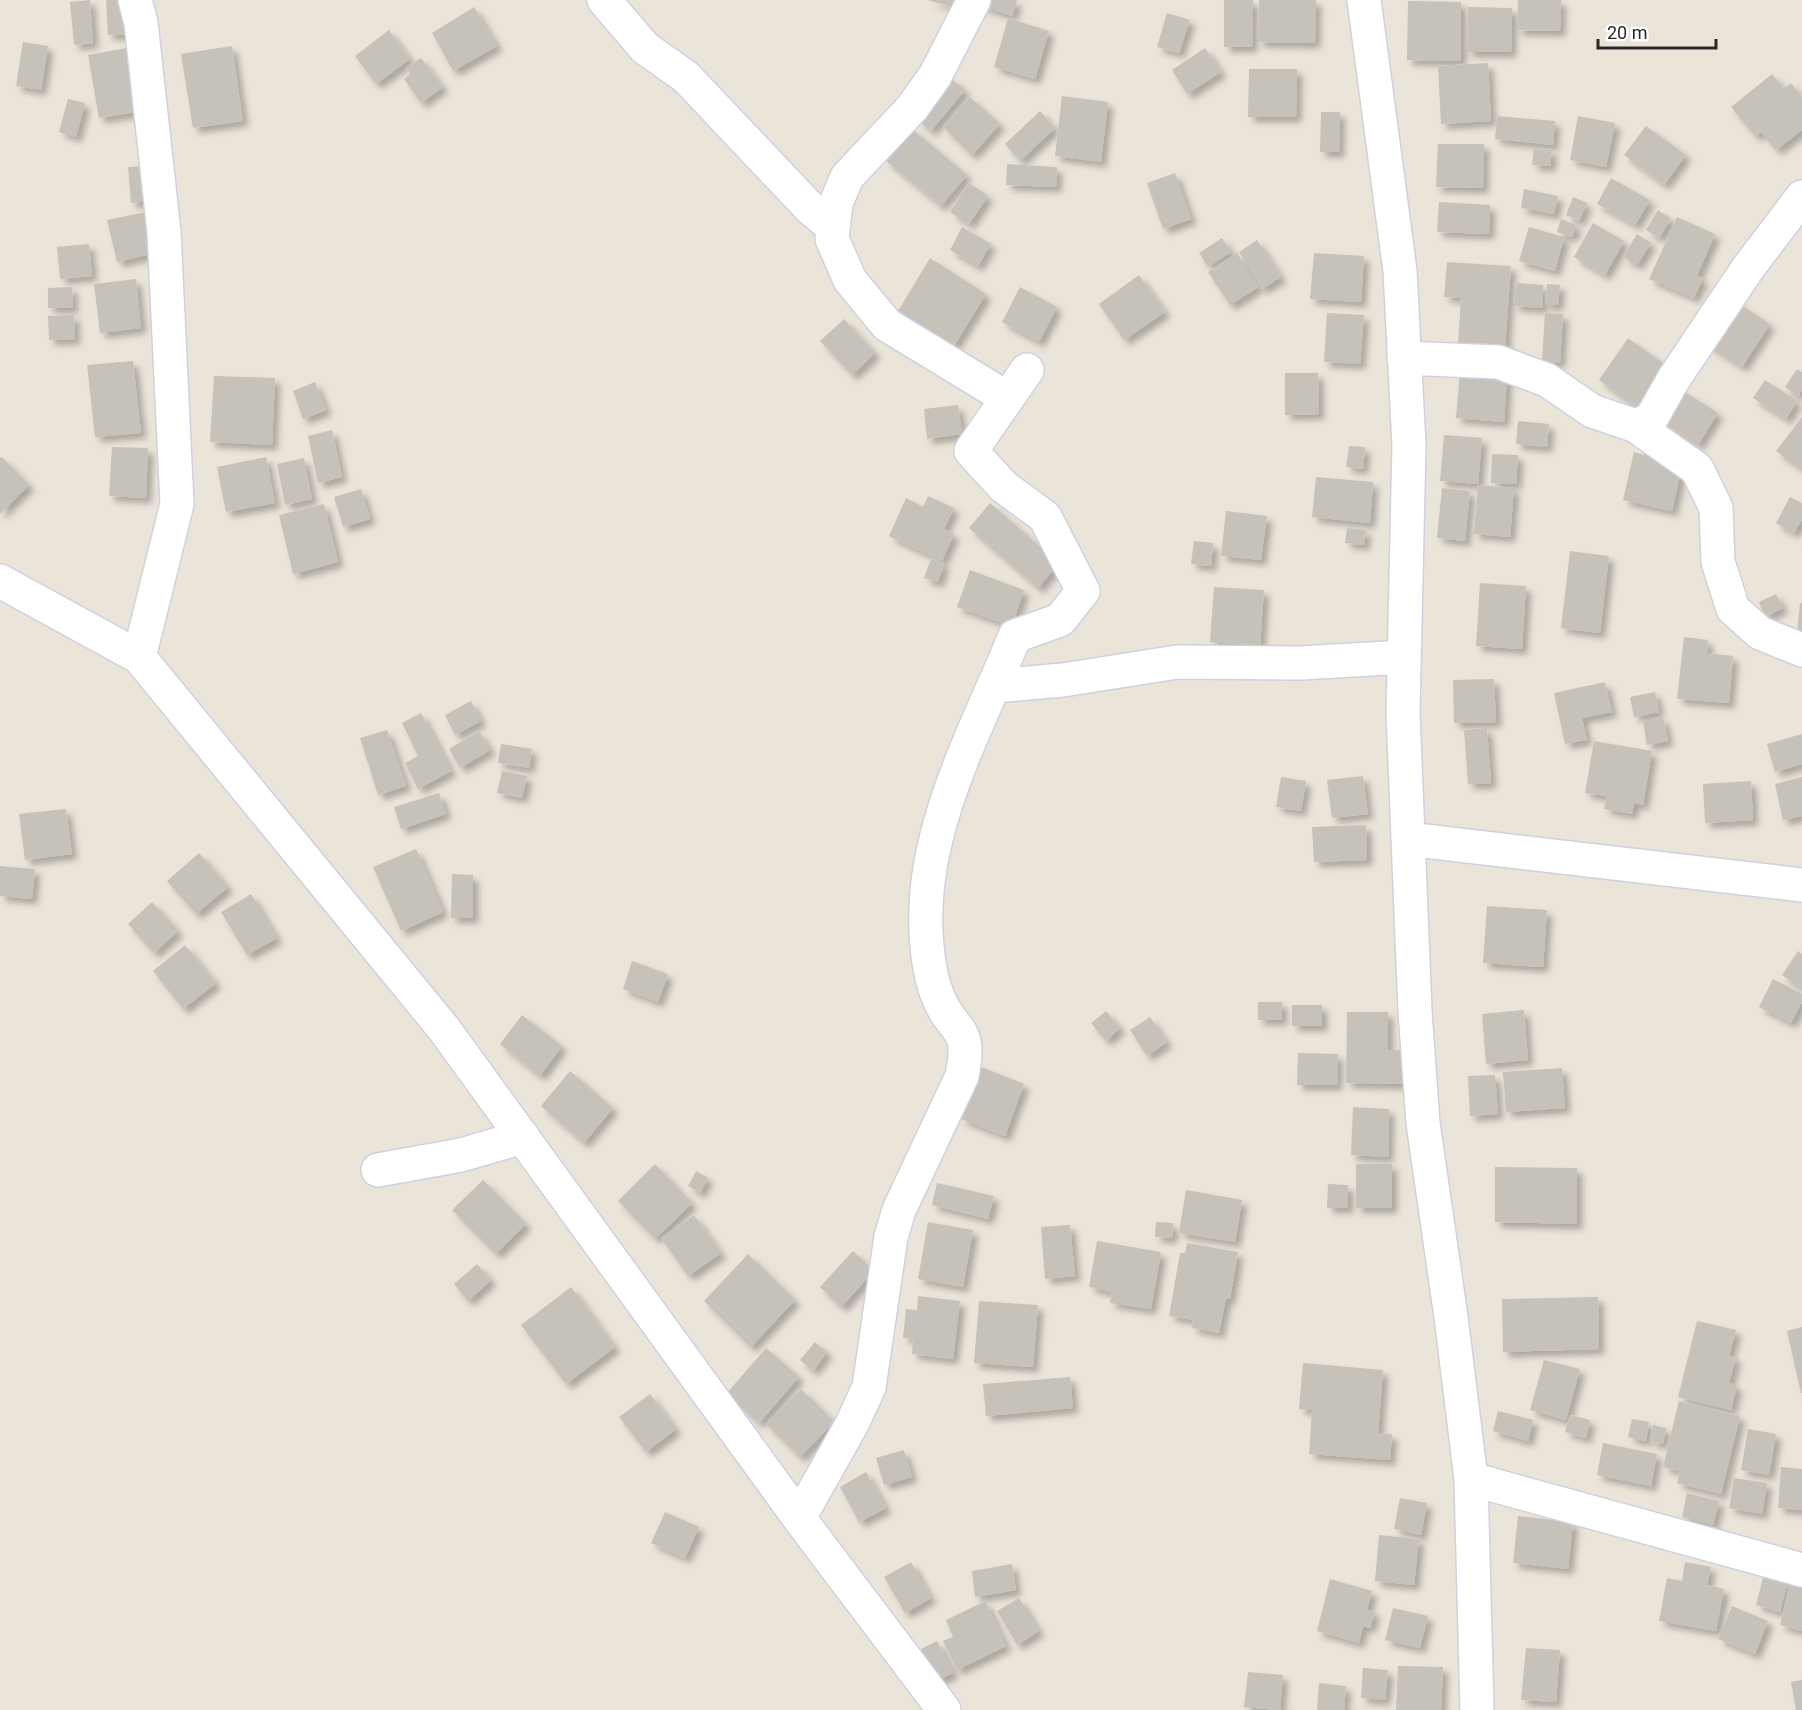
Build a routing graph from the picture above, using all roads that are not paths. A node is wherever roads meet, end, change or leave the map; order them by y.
1 (135, 0) edge
2 (603, 0) edge
3 (974, 0) edge
4 (1364, 0) edge
5 (1802, 197) edge
6 (833, 227) junction
7 (1404, 358) junction
8 (1028, 370) dead end
9 (1007, 398) junction
10 (1636, 426) junction
11 (0, 581) edge
12 (1802, 650) edge
13 (139, 657) junction
14 (1404, 657) junction
15 (994, 686) junction
16 (1408, 839) junction
17 (1802, 885) edge
18 (523, 1137) junction
19 (378, 1170) dead end
20 (1472, 1479) junction
21 (799, 1518) junction
22 (1802, 1570) edge
23 (944, 1710) edge
24 (1477, 1710) edge

1 - 13 street
2 - 6 street
3 - 6 street
4 - 7 street
5 - 10 street
6 - 9 street
7 - 10 street
7 - 14 street
8 - 9 street
9 - 15 street
10 - 12 street
11 - 13 street
13 - 18 street
14 - 15 street
14 - 16 street
15 - 21 street
16 - 17 street
16 - 20 street
18 - 19 street
18 - 21 street
20 - 22 street
20 - 24 street
21 - 23 street

